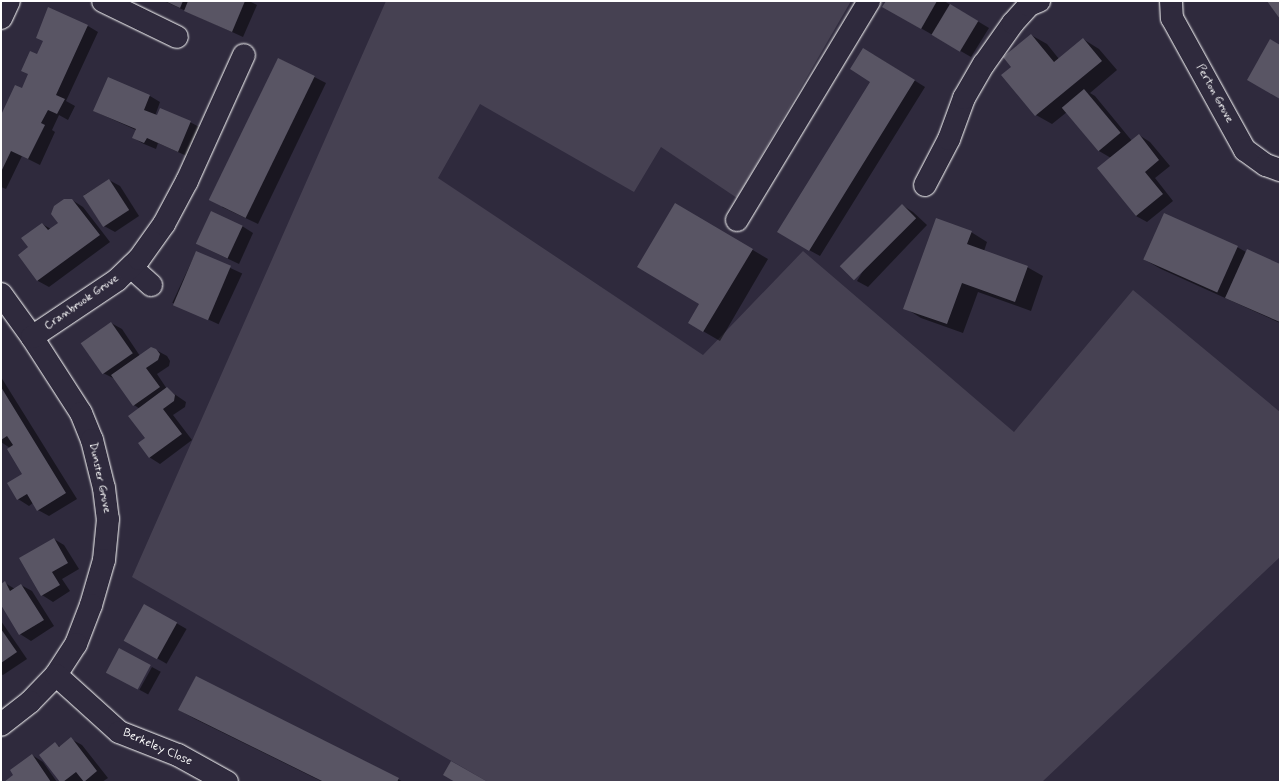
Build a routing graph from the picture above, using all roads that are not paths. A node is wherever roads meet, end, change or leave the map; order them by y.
1 (103, 1) edge
2 (869, 1) edge
3 (1039, 1) edge
4 (1171, 1) edge
5 (177, 37) dead end
6 (244, 55) dead end
7 (1280, 170) edge
8 (925, 184) dead end
9 (737, 220) dead end
10 (131, 267) junction
11 (151, 285) dead end
12 (1, 294) edge
13 (32, 337) junction
14 (56, 675) junction
15 (1, 725) edge
16 (227, 782) edge

1 - 5 street
2 - 9 street
3 - 8 street
4 - 7 street, Perton Grove
6 - 10 street, Cranbrook Grove
10 - 11 street, Cranbrook Grove
10 - 13 street, Cranbrook Grove
12 - 13 street, Dunster Grove
13 - 14 street, Dunster Grove
14 - 15 street, Dunster Grove
14 - 16 street, Berkeley Close

